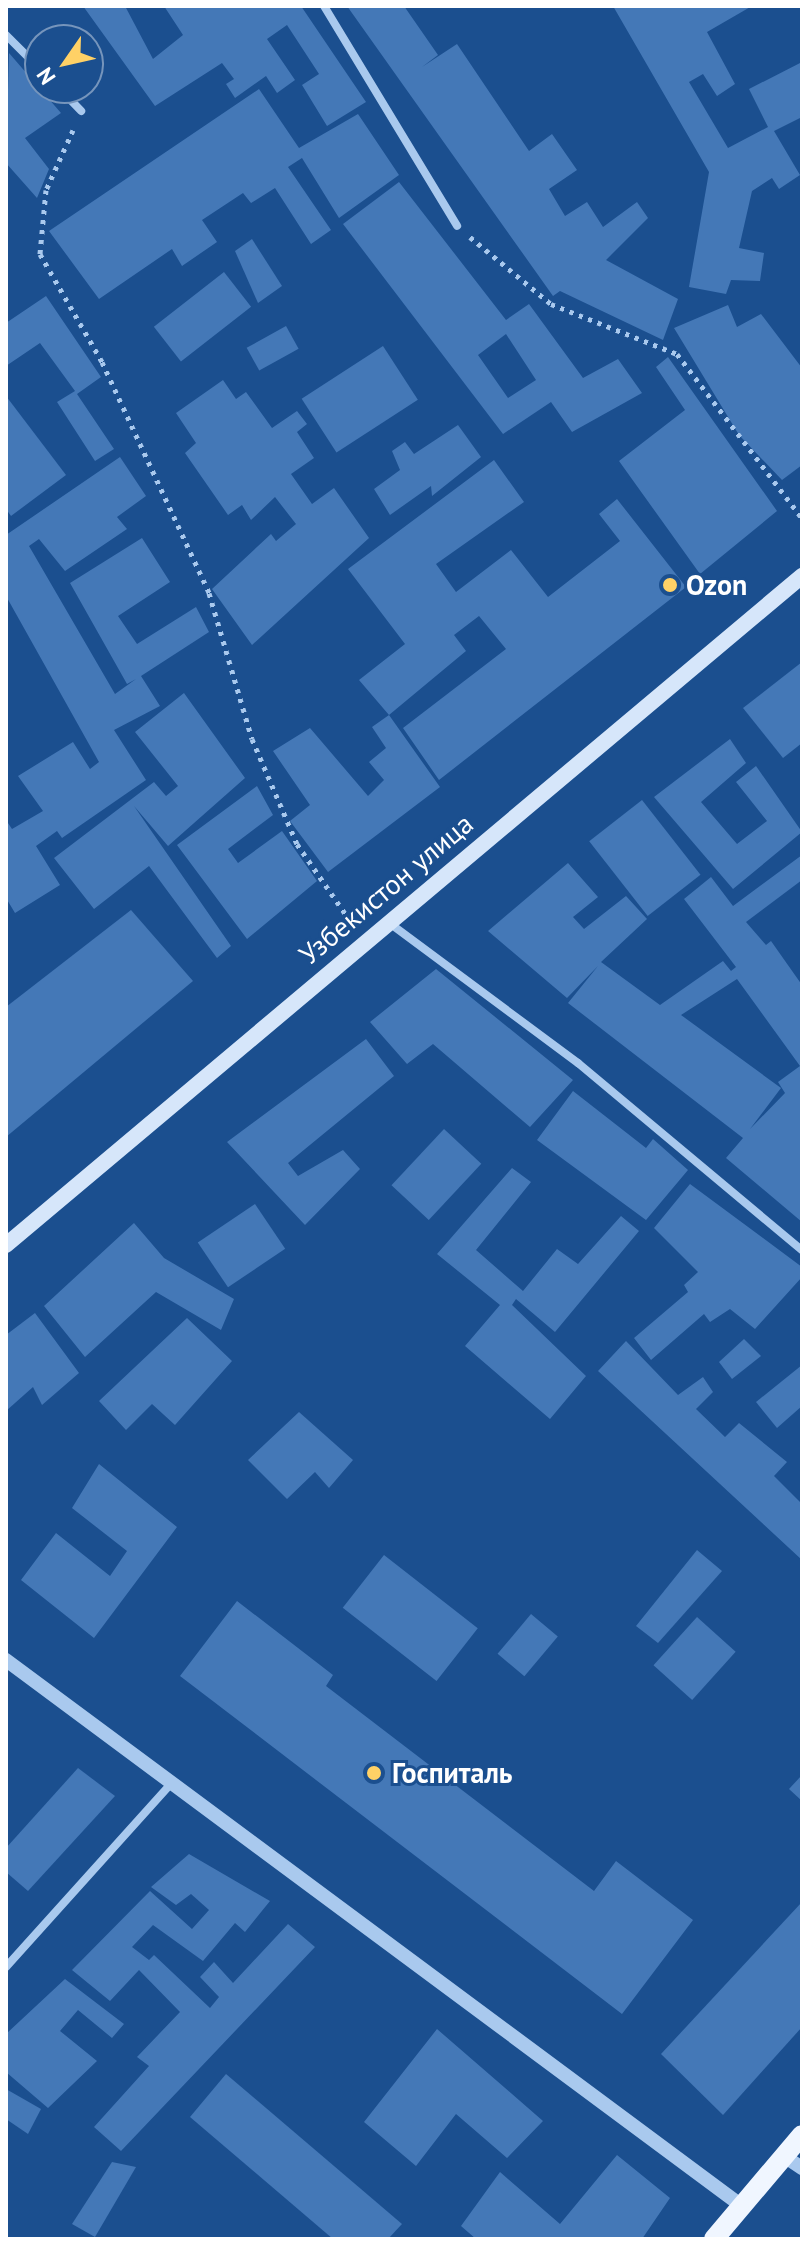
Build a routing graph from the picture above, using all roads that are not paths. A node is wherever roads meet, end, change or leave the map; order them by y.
1 (324, 6) edge
2 (6, 35) edge
3 (24, 53) edge
4 (74, 104) edge
5 (81, 111) road end
6 (457, 226) road end
7 (802, 576) edge
8 (388, 922) junction
9 (6, 1245) edge
10 (802, 1250) edge
11 (6, 1660) edge
12 (170, 1785) junction
13 (6, 1967) edge
14 (802, 2135) edge
15 (784, 2156) junction
16 (802, 2168) edge
17 (742, 2206) junction
18 (714, 2239) edge

1 - 6 street
2 - 3 street
4 - 5 street
7 - 8 main road, Узбекистон улица
8 - 9 main road, Узбекистон улица
8 - 10 street
11 - 12 street
12 - 13 street
12 - 17 street
14 - 15 main road
15 - 16 street
15 - 17 main road
17 - 18 main road

